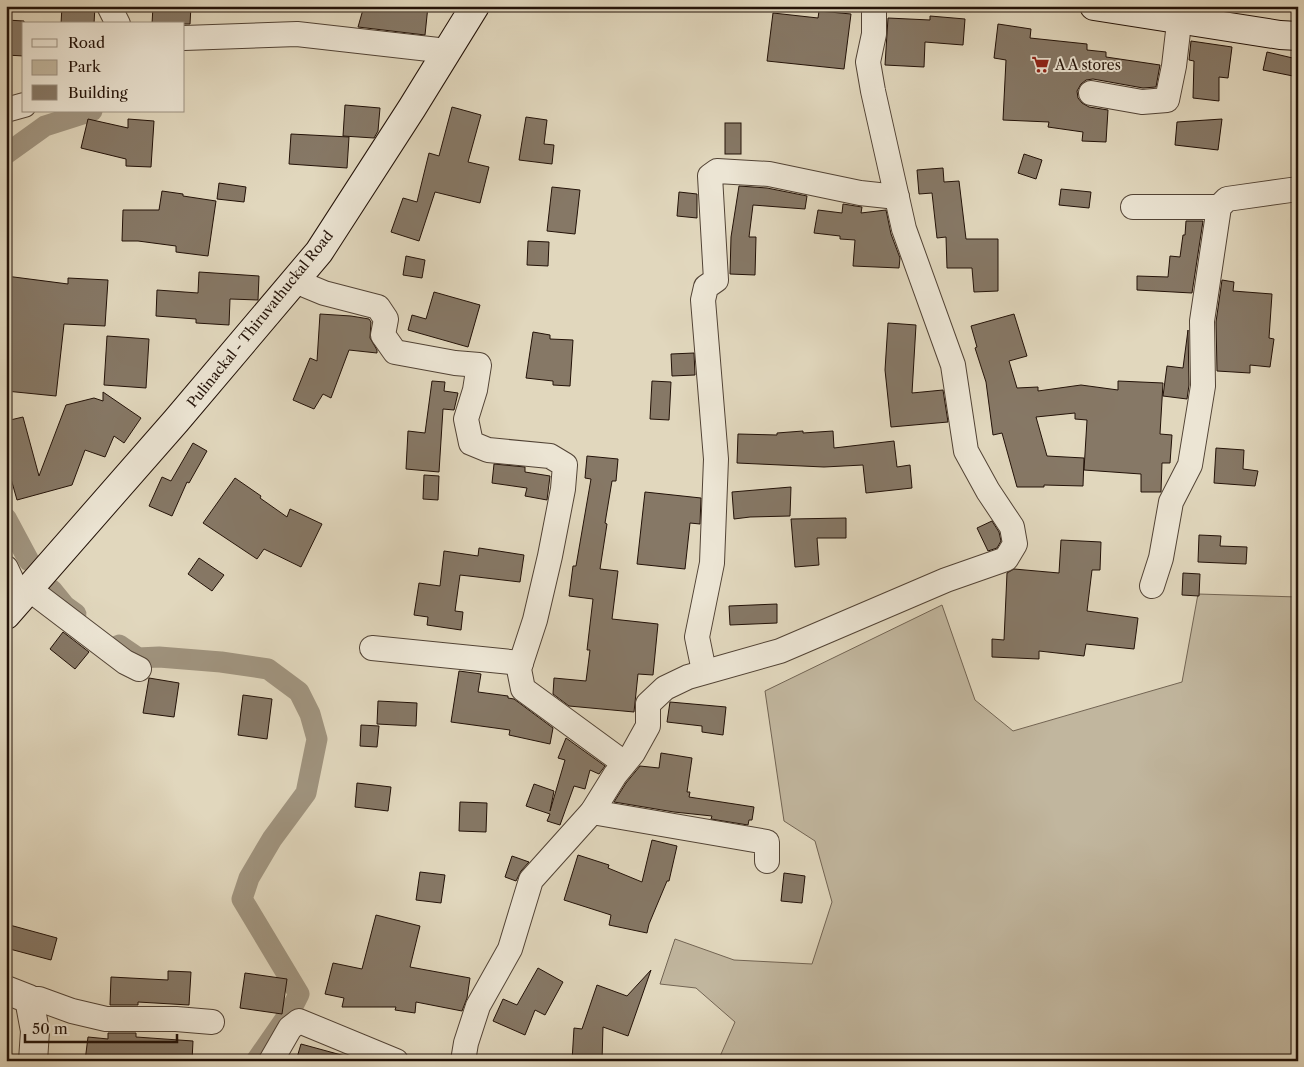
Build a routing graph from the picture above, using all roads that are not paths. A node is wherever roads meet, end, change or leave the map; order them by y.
1 (109, 6) edge
2 (475, 6) edge
3 (874, 6) edge
4 (1094, 6) edge
5 (1180, 13) edge
6 (117, 22) edge
7 (1298, 36) edge
8 (185, 38) edge
9 (447, 51) junction
10 (1091, 93) dead end
11 (22, 106) edge
12 (6, 110) edge
13 (1298, 189) edge
14 (897, 197) junction
15 (1134, 207) dead end
16 (1219, 207) junction
17 (295, 281) junction
18 (6, 568) edge
19 (1152, 586) dead end
20 (22, 596) edge
21 (372, 648) dead end
22 (521, 663) junction
23 (139, 669) dead end
24 (704, 671) junction
25 (624, 763) junction
26 (592, 812) junction
27 (767, 861) dead end
28 (18, 994) edge
29 (212, 1022) dead end
30 (33, 1061) edge
31 (271, 1061) edge
32 (396, 1061) edge
33 (463, 1061) edge

1 - 6 street
2 - 9 main road, Pulinackal - Thiruvathuckal Road
3 - 14 street
4 - 5 main road
5 - 7 main road
5 - 10 street
8 - 9 street
9 - 17 main road, Pulinackal - Thiruvathuckal Road
11 - 12 street
13 - 16 street
14 - 24 street
14 - 24 street
15 - 16 street
16 - 19 street
17 - 20 main road, Pulinackal - Thiruvathuckal Road
17 - 22 street
18 - 20 street
20 - 23 street
21 - 22 street
22 - 25 street
24 - 25 street
25 - 26 street
26 - 27 street
26 - 33 street
28 - 29 street
28 - 30 main road
31 - 32 street

